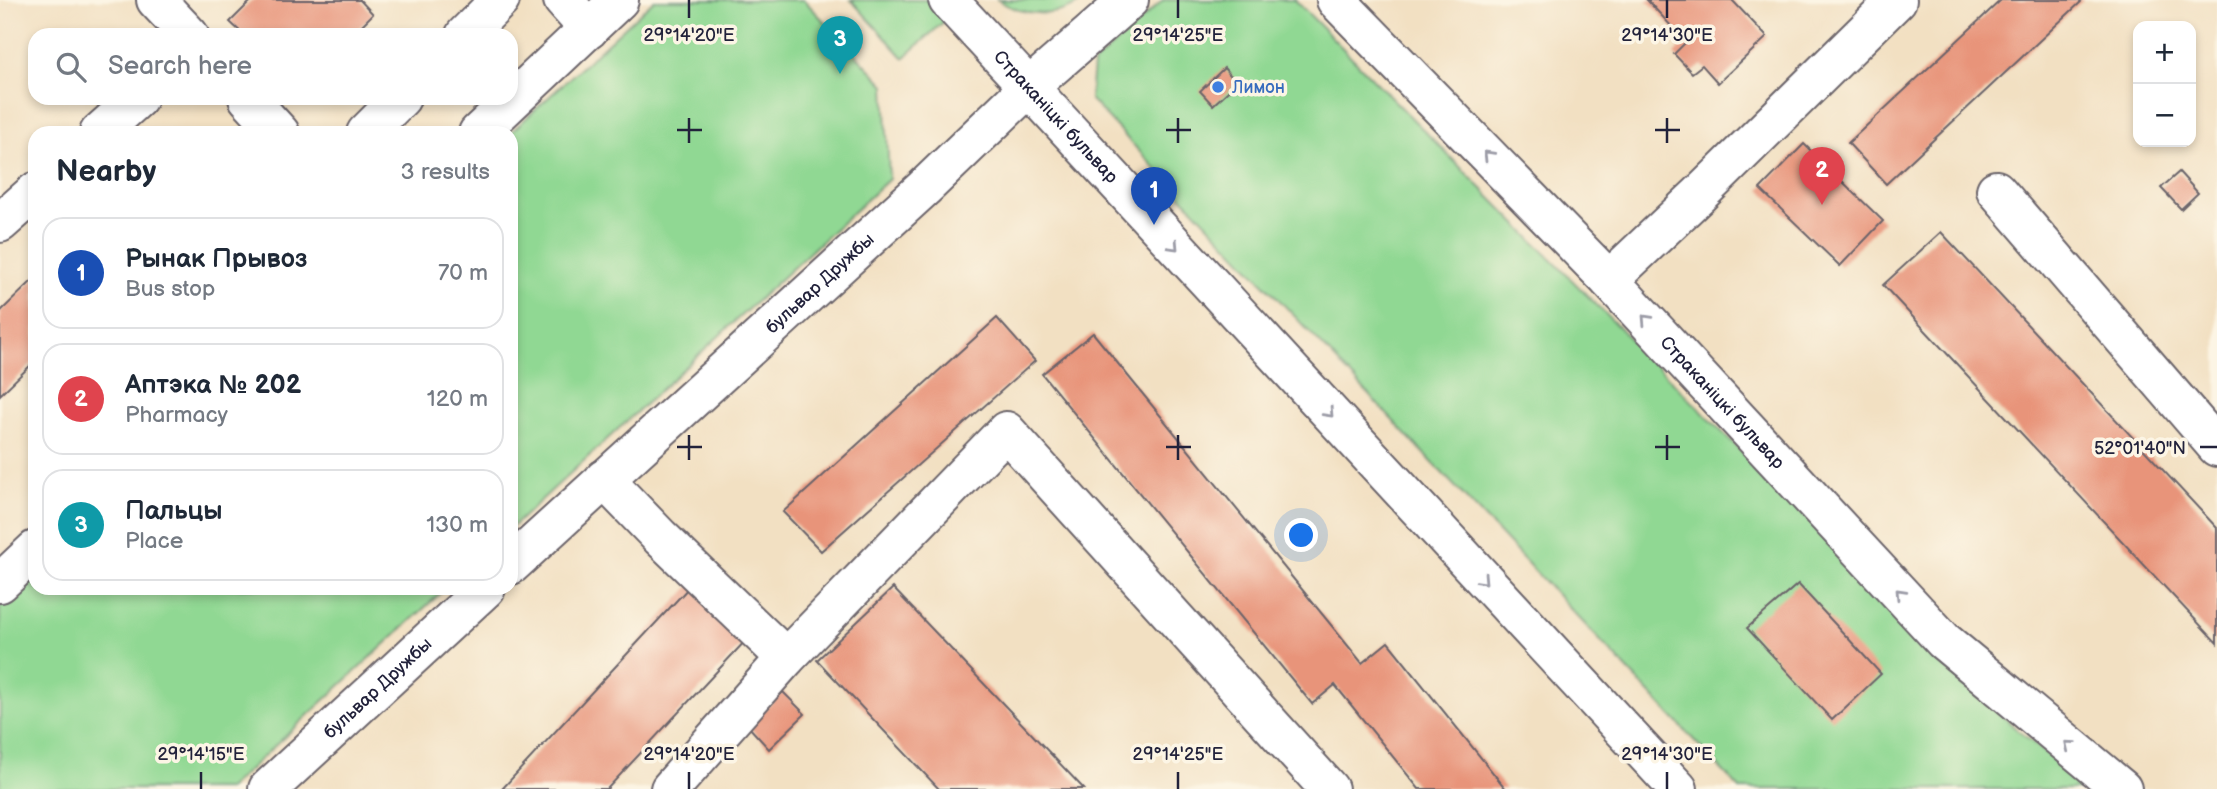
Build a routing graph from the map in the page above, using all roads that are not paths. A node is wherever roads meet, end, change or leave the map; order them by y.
1 (156, 0) edge
2 (500, 0) edge
3 (564, 0) edge
4 (620, 0) edge
5 (948, 0) edge
6 (1129, 0) edge
7 (1336, 0) edge
8 (1897, 0) edge
9 (182, 28) edge
10 (472, 28) edge
11 (589, 29) junction
12 (1028, 88) junction
13 (518, 96) edge
14 (130, 105) edge
15 (254, 105) edge
16 (394, 105) edge
17 (508, 105) edge
18 (107, 126) edge
19 (273, 126) edge
20 (373, 126) edge
21 (485, 126) edge
22 (1996, 190) dead end
23 (28, 198) edge
24 (0, 223) edge
25 (1609, 279) junction
26 (2217, 447) edge
27 (604, 479) junction
28 (28, 557) edge
29 (518, 559) edge
30 (0, 583) edge
31 (478, 595) edge
32 (786, 658) junction
33 (268, 789) edge
34 (670, 789) edge
35 (1328, 789) edge
36 (1678, 789) edge
37 (2122, 789) edge

1 - 9 street
2 - 10 street
3 - 11 street
4 - 11 street
5 - 12 street, Страканіцкі бульвар
6 - 12 street, бульвар Дружбы
25 -> 7 street, Страканіцкі бульвар
8 - 25 street
11 - 13 street
12 - 27 street, бульвар Дружбы
12 -> 36 street, Страканіцкі бульвар
14 - 18 street
15 - 19 street
16 - 20 street
17 - 21 street
22 - 26 street
23 - 24 street
37 -> 25 street, Страканіцкі бульвар
27 - 29 street, бульвар Дружбы
27 - 32 street
28 - 30 street
31 - 33 street, бульвар Дружбы
32 - 34 street
32 - 35 street

